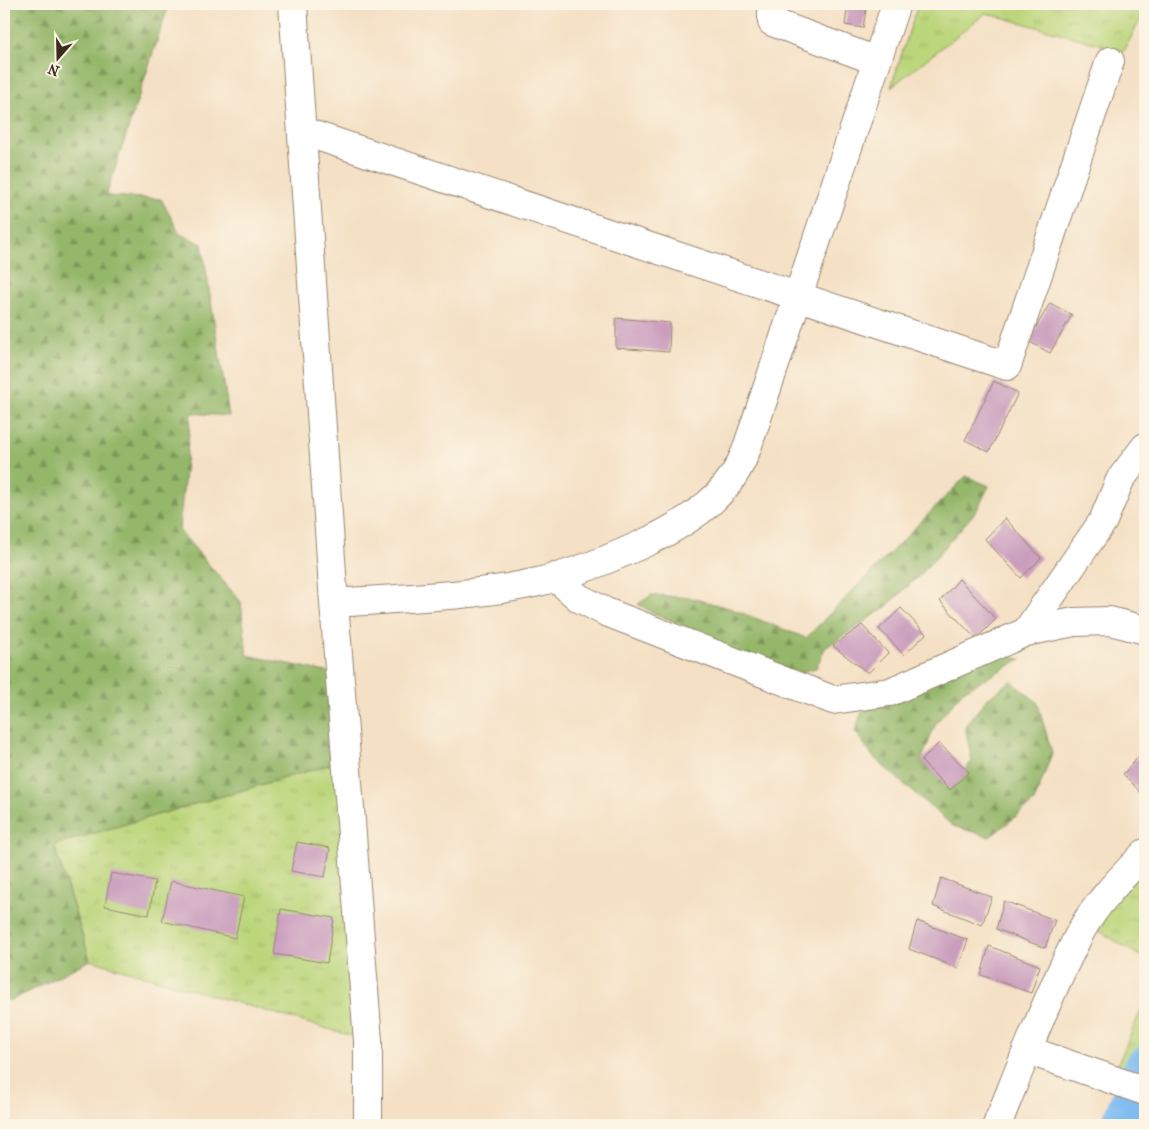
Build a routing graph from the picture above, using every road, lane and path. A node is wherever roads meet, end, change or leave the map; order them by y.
1 (293, 4) edge
2 (772, 4) edge
3 (896, 4) edge
4 (877, 61) junction
5 (1110, 61) dead end
6 (302, 131) junction
7 (799, 296) junction
8 (1145, 447) edge
9 (555, 577) junction
10 (334, 603) junction
11 (1145, 630) edge
12 (1026, 632) junction
13 (1145, 853) edge
14 (1027, 1050) junction
15 (1145, 1092) edge
16 (368, 1125) edge
17 (997, 1125) edge

1 - 6 street
2 - 4 street
3 - 4 street
4 - 7 street
5 - 7 street
6 - 7 street
6 - 10 street
7 - 9 street
8 - 12 street
9 - 10 street
9 - 12 street
10 - 16 street
11 - 12 street
13 - 14 street
14 - 15 street
14 - 17 street

